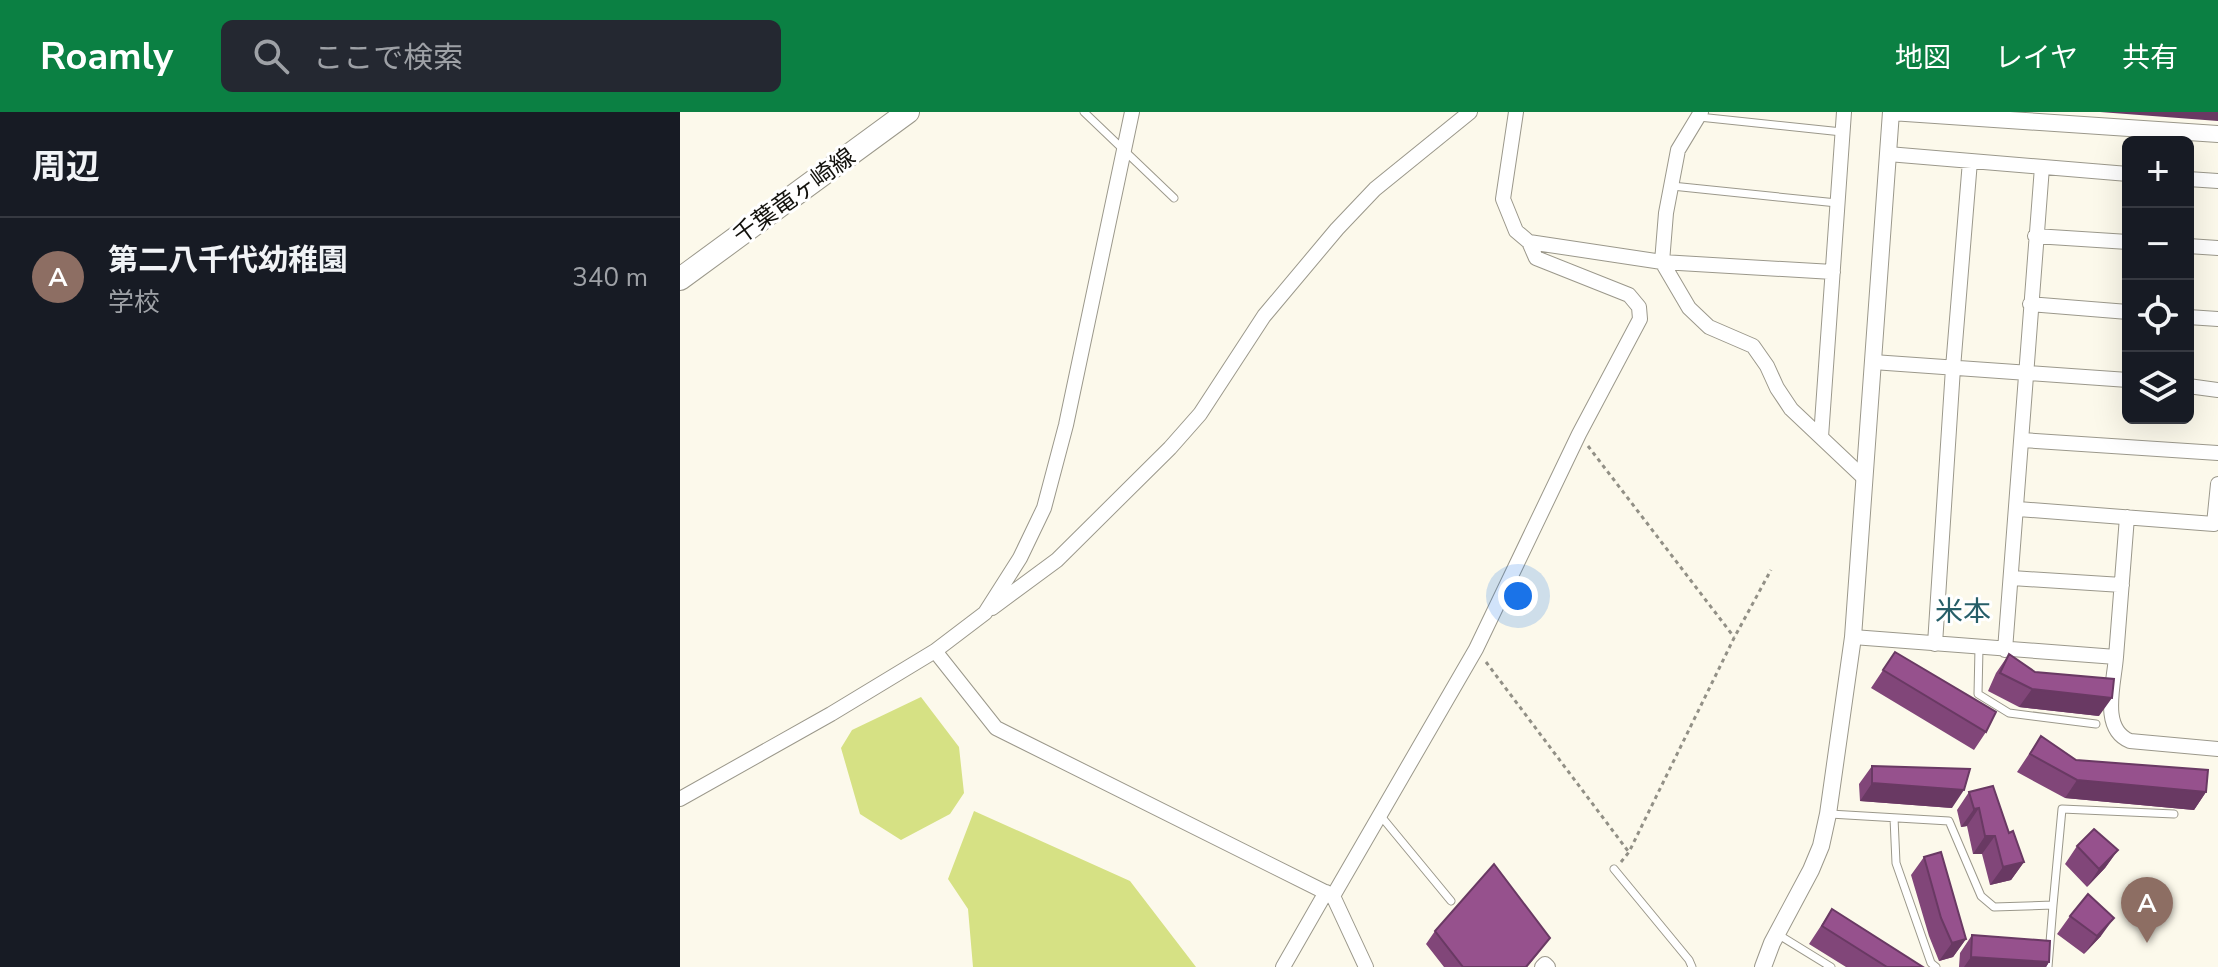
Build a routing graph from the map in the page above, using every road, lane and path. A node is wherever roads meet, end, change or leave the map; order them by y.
1 (908, 112) edge
2 (1084, 112) edge
3 (1132, 112) edge
4 (1470, 112) edge
5 (1516, 112) edge
6 (1844, 112) edge
7 (1891, 112) edge
8 (1700, 114) edge
9 (2011, 116) edge
10 (1842, 132) junction
11 (2218, 134) edge
12 (1124, 151) junction
13 (1888, 154) junction
14 (1970, 161) junction
15 (2042, 167) junction
16 (2122, 174) edge
17 (2194, 179) edge
18 (2218, 181) edge
19 (1671, 185) junction
20 (1174, 198) dead end
21 (1837, 203) junction
22 (2035, 236) junction
23 (1529, 242) junction
24 (2122, 242) edge
25 (2194, 246) edge
26 (2218, 248) edge
27 (1662, 262) junction
28 (1833, 272) junction
29 (680, 279) edge
30 (2030, 304) junction
31 (2122, 312) edge
32 (2194, 317) edge
33 (2218, 319) edge
34 (1873, 362) junction
35 (1953, 368) junction
36 (2025, 373) junction
37 (2122, 380) edge
38 (2194, 387) edge
39 (2218, 390) edge
40 (1579, 434) junction
41 (1821, 437) junction
42 (2022, 440) junction
43 (2218, 453) edge
44 (1864, 478) junction
45 (2218, 484) edge
46 (2018, 509) junction
47 (2127, 517) junction
48 (1771, 570) dead end
49 (2012, 578) junction
50 (2122, 585) junction
51 (985, 613) junction
52 (1853, 637) junction
53 (1734, 638) junction
54 (1935, 644) junction
55 (1979, 648) junction
56 (1476, 649) junction
57 (2005, 650) junction
58 (935, 651) junction
59 (2116, 657) junction
60 (2096, 724) dead end
61 (2218, 749) edge
62 (680, 799) edge
63 (1828, 814) junction
64 (2174, 814) dead end
65 (1380, 815) junction
66 (1894, 818) junction
67 (1629, 852) junction
68 (1614, 869) joint
69 (1329, 894) junction
70 (1451, 901) dead end
71 (2053, 905) junction
72 (1777, 934) junction
73 (1283, 967) edge
74 (1366, 967) edge
75 (1692, 967) edge
76 (1763, 967) edge
77 (1831, 967) edge
78 (1936, 967) edge
79 (2048, 967) edge

1 - 29 main road, 千葉竜ヶ崎線
2 - 12 lane
3 - 12 street
4 - 51 street
5 - 23 street
6 - 10 street
7 - 9 street
7 - 13 street
8 - 10 lane
8 - 19 street
9 - 11 street
10 - 21 street
12 - 20 lane
12 - 51 street
13 - 14 street
13 - 34 street
14 - 15 street
14 - 35 street
15 - 16 street
15 - 22 street
17 - 18 street
19 - 21 lane
19 - 27 street
21 - 28 street
22 - 24 street
22 - 30 street
23 - 27 street
23 - 40 street
25 - 26 street
27 - 28 street
27 - 41 street
28 - 41 street
30 - 31 street
30 - 36 street
32 - 33 street
34 - 35 street
34 - 44 street
35 - 36 street
35 - 54 street
36 - 37 street
36 - 42 street
38 - 39 street
40 - 53 path
40 - 56 street
41 - 44 street
42 - 43 street
42 - 46 street
44 - 52 street
45 - 47 street
46 - 47 street
46 - 49 street
47 - 50 street
48 - 53 path
49 - 50 street
49 - 57 street
50 - 59 street
51 - 58 street
52 - 54 street
52 - 63 street
53 - 67 path
54 - 55 street
55 - 57 street
55 - 60 lane
56 - 65 street
56 - 67 path
57 - 59 street
58 - 62 street
58 - 69 street
59 - 61 street
63 - 66 lane
63 - 72 street
64 - 71 lane
65 - 69 street
65 - 70 lane
66 - 71 lane
66 - 78 lane
67 - 68 path
68 - 75 lane
69 - 73 street
69 - 74 street
71 - 79 lane
72 - 76 street
72 - 77 lane

